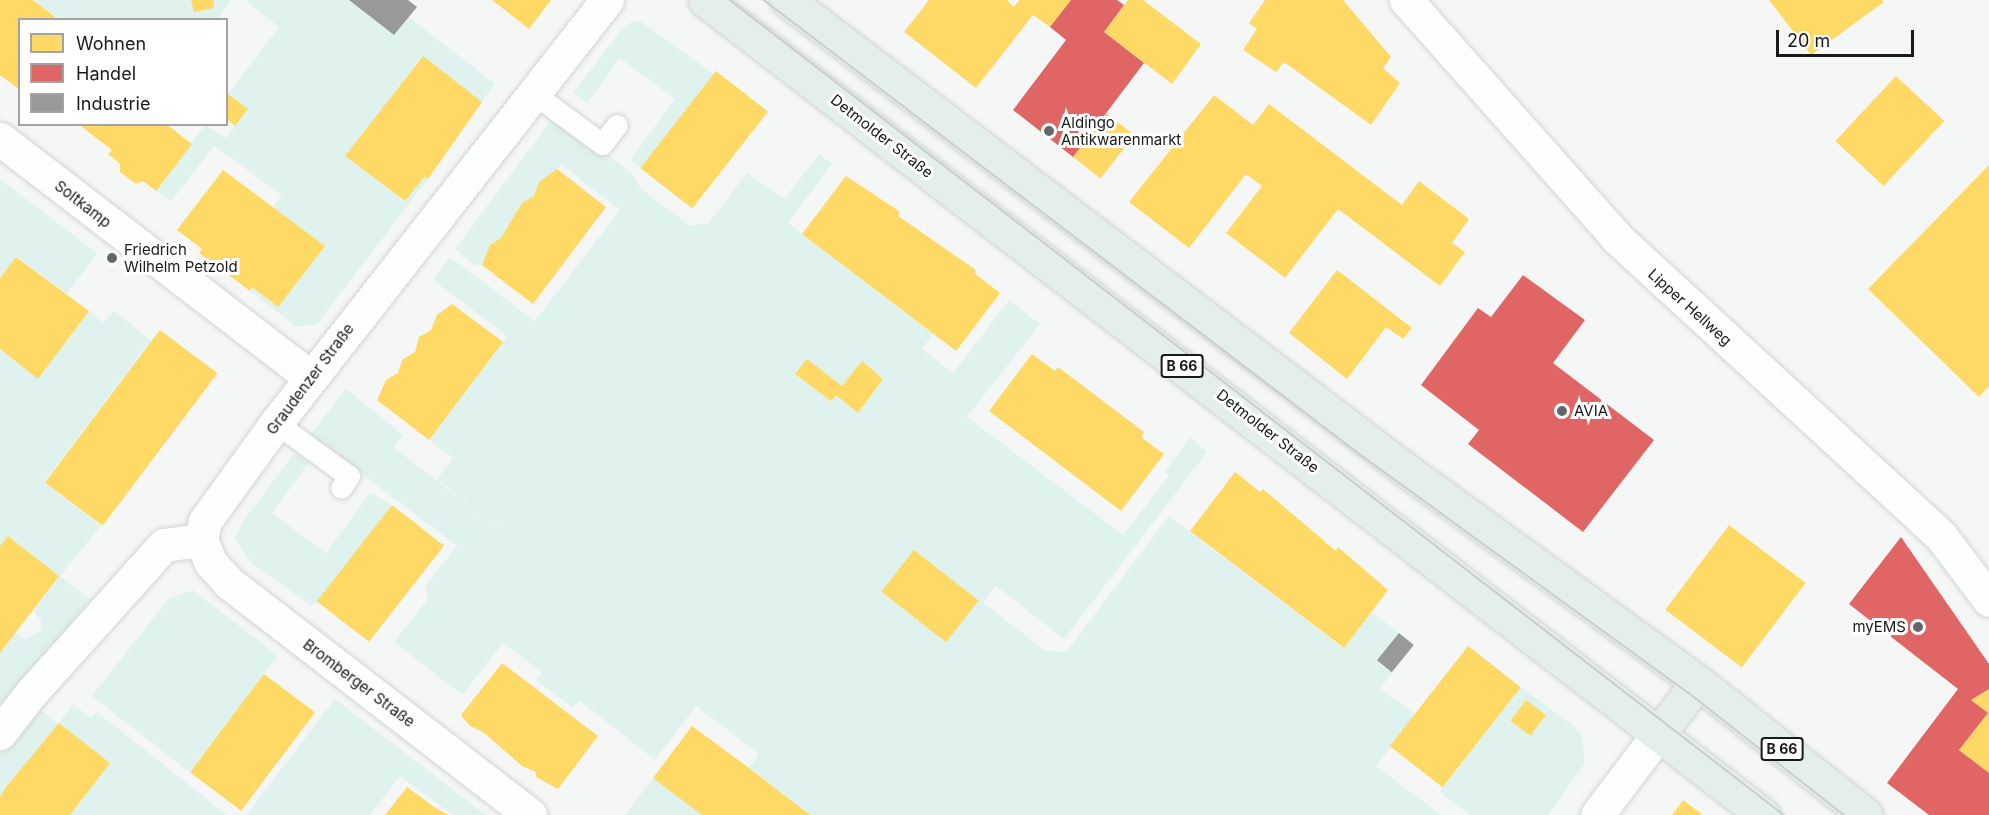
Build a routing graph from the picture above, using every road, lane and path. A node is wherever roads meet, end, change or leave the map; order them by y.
1 (607, 0) edge
2 (705, 0) edge
3 (787, 0) edge
4 (1406, 0) edge
5 (533, 93) junction
6 (617, 124) dead end
7 (0, 139) edge
8 (310, 378) junction
9 (276, 423) junction
10 (341, 488) dead end
11 (201, 540) junction
12 (1989, 600) edge
13 (1698, 682) junction
14 (0, 733) edge
15 (1659, 733) junction
16 (530, 815) edge
17 (1597, 815) edge
18 (1763, 815) edge
19 (1866, 815) edge

1 - 5 street, Graudenzer Straße
2 - 15 main road, Detmolder Straße / B 66
3 - 13 main road, B 66
4 - 12 street, Lipper Hellweg
5 - 6 lane
5 - 8 street, Graudenzer Straße
7 - 8 street, Soltkamp
8 - 9 street, Graudenzer Straße
9 - 10 lane
9 - 11 street, Graudenzer Straße
11 - 14 street
11 - 16 street, Bromberger Straße
13 - 15 main road
13 - 19 main road, B 66
15 - 17 street
15 - 18 main road, Detmolder Straße / B 66

